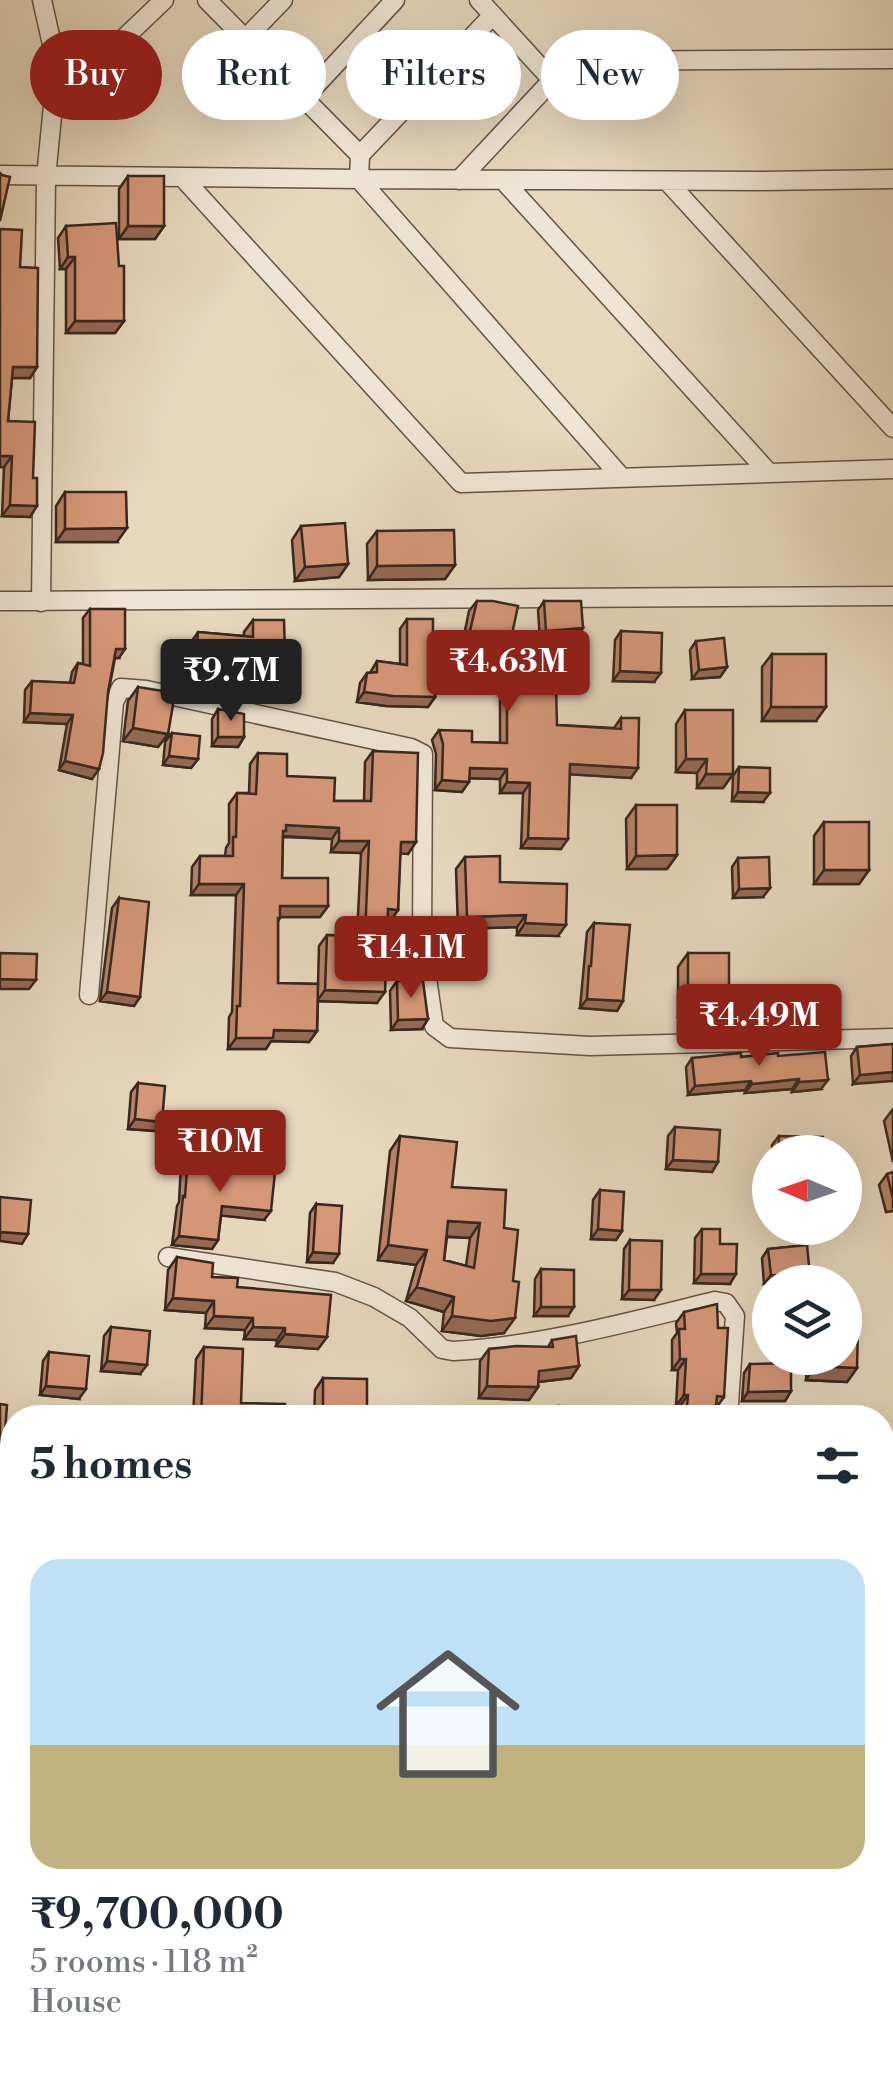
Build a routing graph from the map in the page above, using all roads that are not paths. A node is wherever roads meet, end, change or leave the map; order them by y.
1 (42, 0) edge
2 (164, 0) edge
3 (207, 0) edge
4 (283, 0) edge
5 (395, 0) edge
6 (479, 0) edge
7 (493, 15) junction
8 (49, 30) edge
9 (133, 30) edge
10 (236, 30) edge
11 (254, 30) edge
12 (893, 59) edge
13 (679, 60) edge
14 (541, 68) edge
15 (326, 74) edge
16 (541, 92) edge
17 (52, 120) edge
18 (326, 120) edge
19 (360, 155) junction
20 (0, 174) edge
21 (46, 177) junction
22 (183, 178) junction
23 (359, 179) junction
24 (893, 179) edge
25 (460, 180) junction
26 (503, 180) junction
27 (668, 180) junction
28 (893, 428) edge
29 (893, 469) edge
30 (769, 473) junction
31 (622, 478) junction
32 (893, 596) edge
33 (0, 602) edge
34 (41, 602) junction
35 (90, 995) dead end
36 (893, 1038) edge
37 (168, 1257) dead end
38 (729, 1405) edge

1 - 8 street
2 - 9 street
3 - 10 street
4 - 11 street
5 - 15 street
6 - 7 street
7 - 14 street
7 - 19 street
12 - 13 street
16 - 25 street
17 - 21 street
18 - 19 street
19 - 23 street
20 - 21 street
21 - 22 street
21 - 34 street
22 - 23 street
22 - 31 street
23 - 25 street
23 - 31 street
24 - 27 street
25 - 26 street
26 - 27 street
26 - 30 street
27 - 28 street
29 - 30 street
30 - 31 street
32 - 34 street
33 - 34 street
35 - 36 street
37 - 38 street

